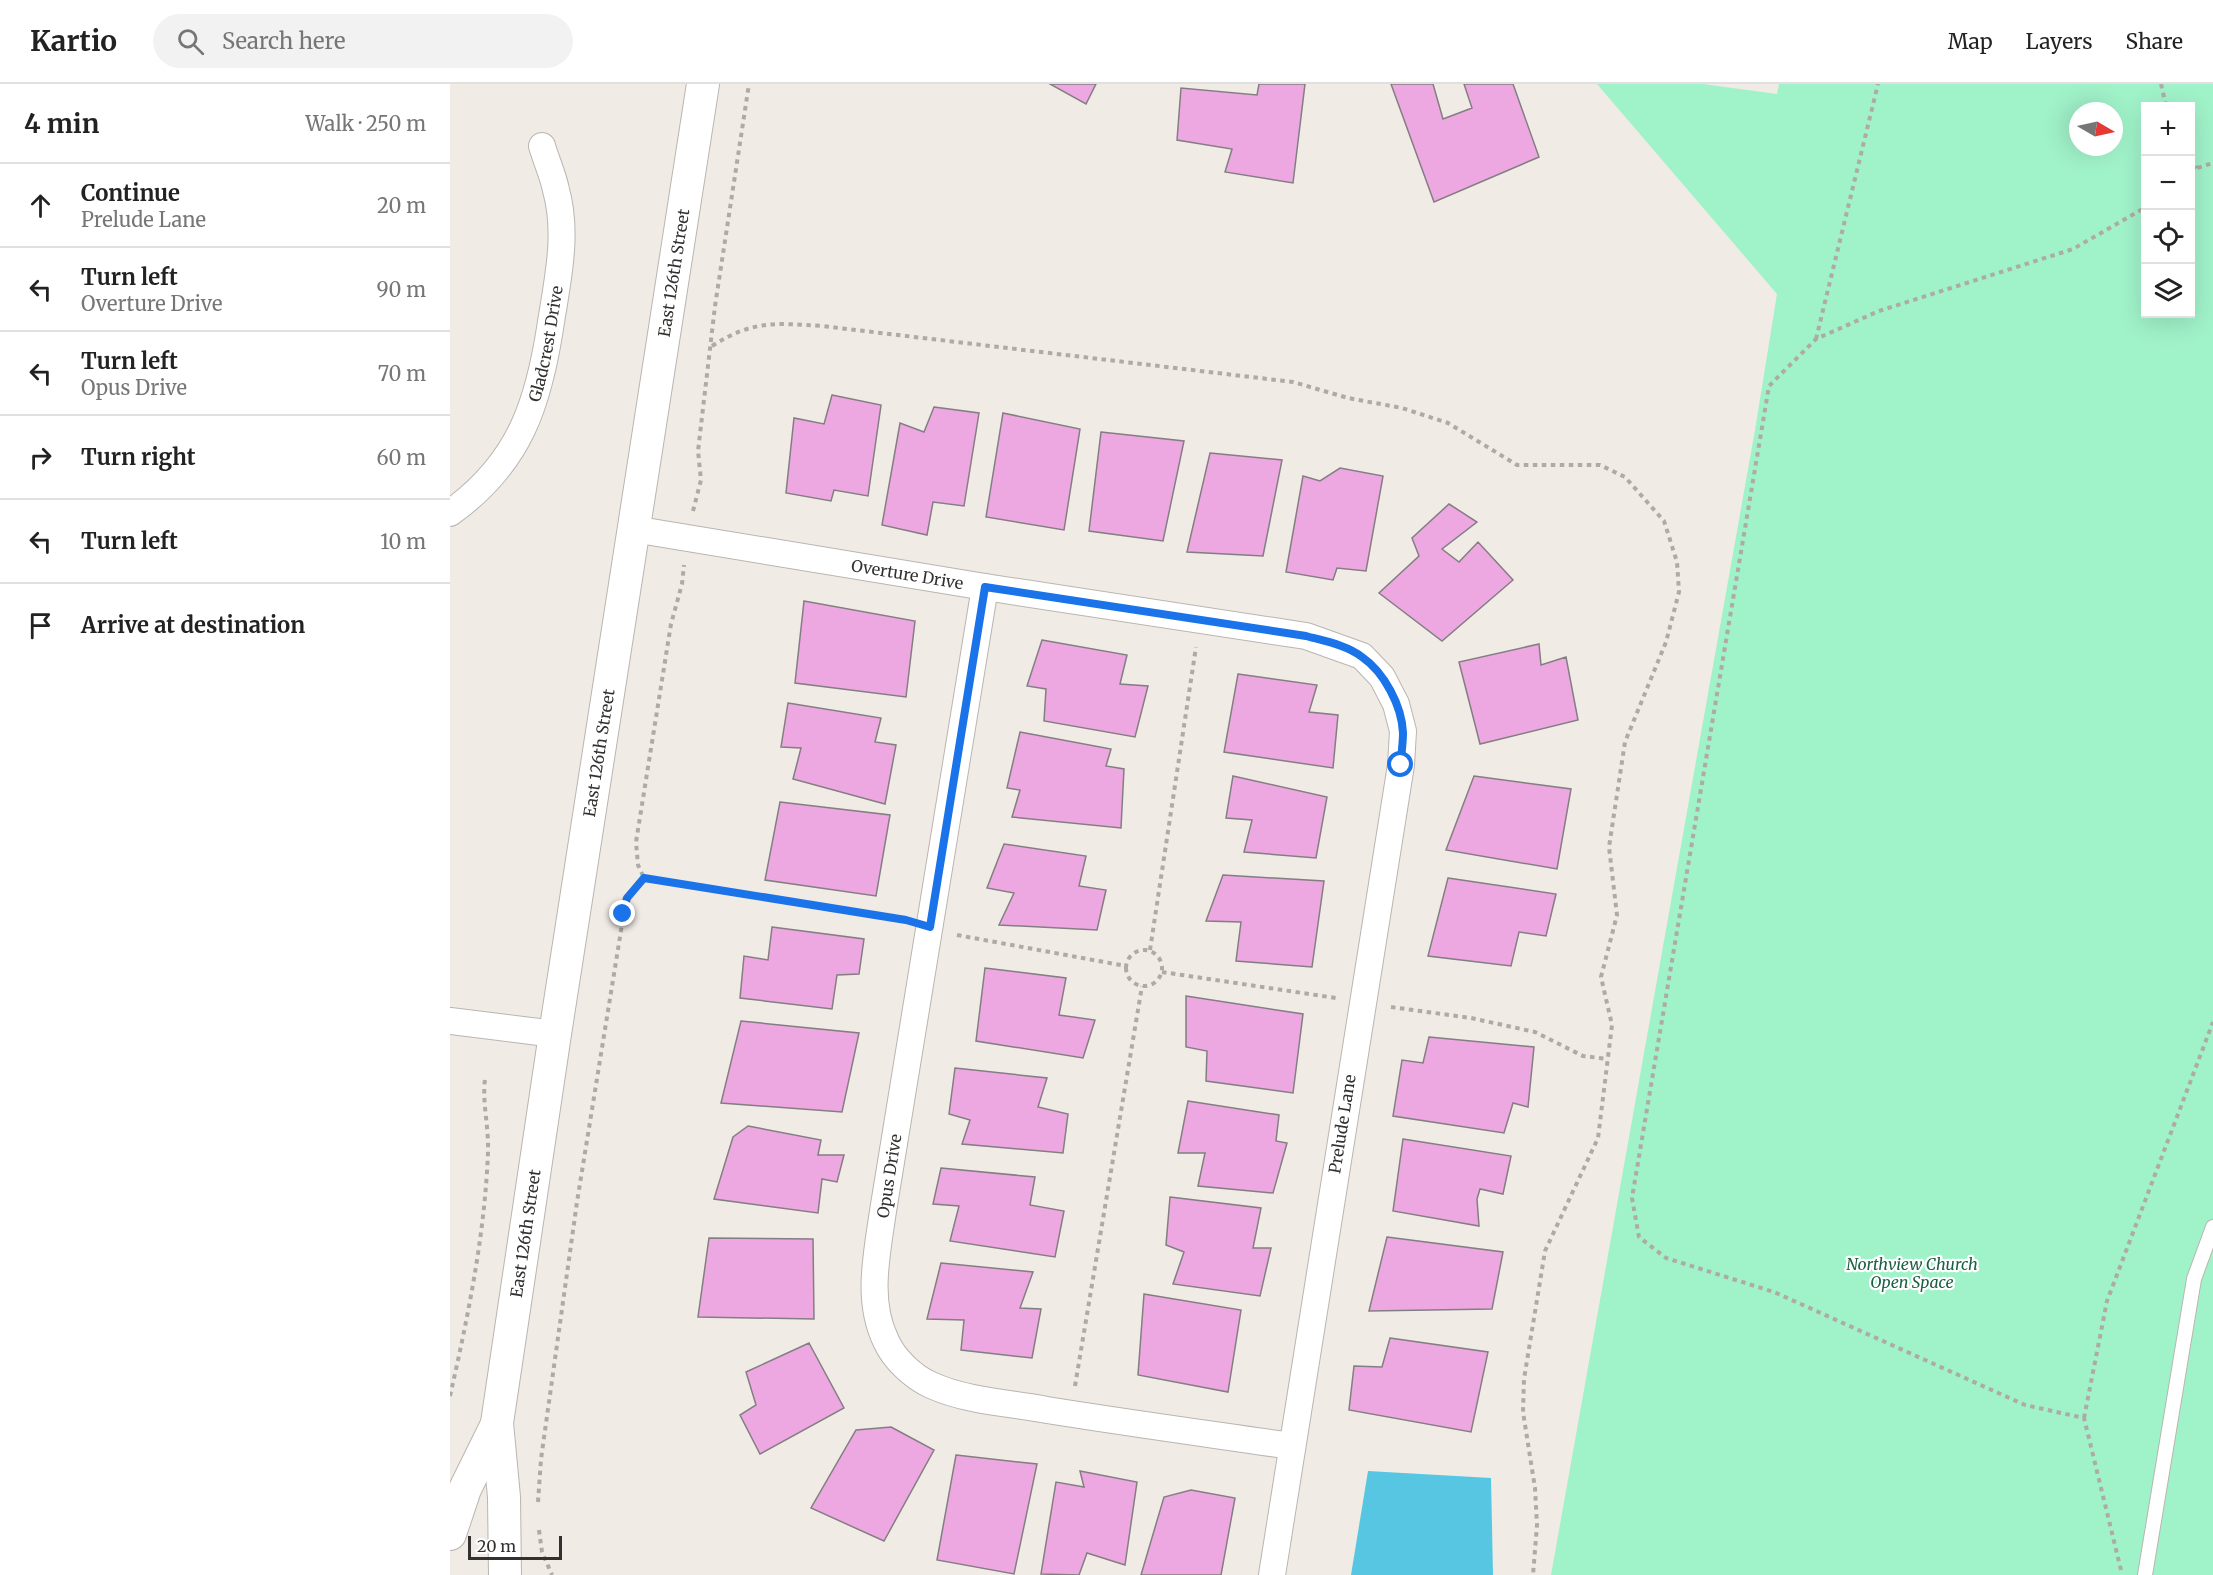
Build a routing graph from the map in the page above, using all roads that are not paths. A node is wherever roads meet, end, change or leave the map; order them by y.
1 (703, 84) edge
2 (542, 146) dead end
3 (450, 513) edge
4 (633, 529) junction
5 (985, 587) junction
6 (1382, 677) joint
7 (450, 1021) edge
8 (555, 1034) junction
9 (2213, 1227) edge
10 (497, 1423) junction
11 (1291, 1446) junction
12 (450, 1534) edge
13 (505, 1575) edge
14 (1272, 1575) edge
15 (2145, 1575) edge

1 - 4 street, East 126th Street
2 - 3 street, Gladcrest Drive
4 - 5 street, Overture Drive
4 - 8 street, East 126th Street
5 - 6 street, Overture Drive
5 - 11 street, Opus Drive
6 - 11 street, Prelude Lane
7 - 8 street
8 - 10 street, East 126th Street
9 - 15 lane
10 - 12 street, East 126th Street
10 - 13 street, East 126th Street
11 - 14 street, Prelude Lane

